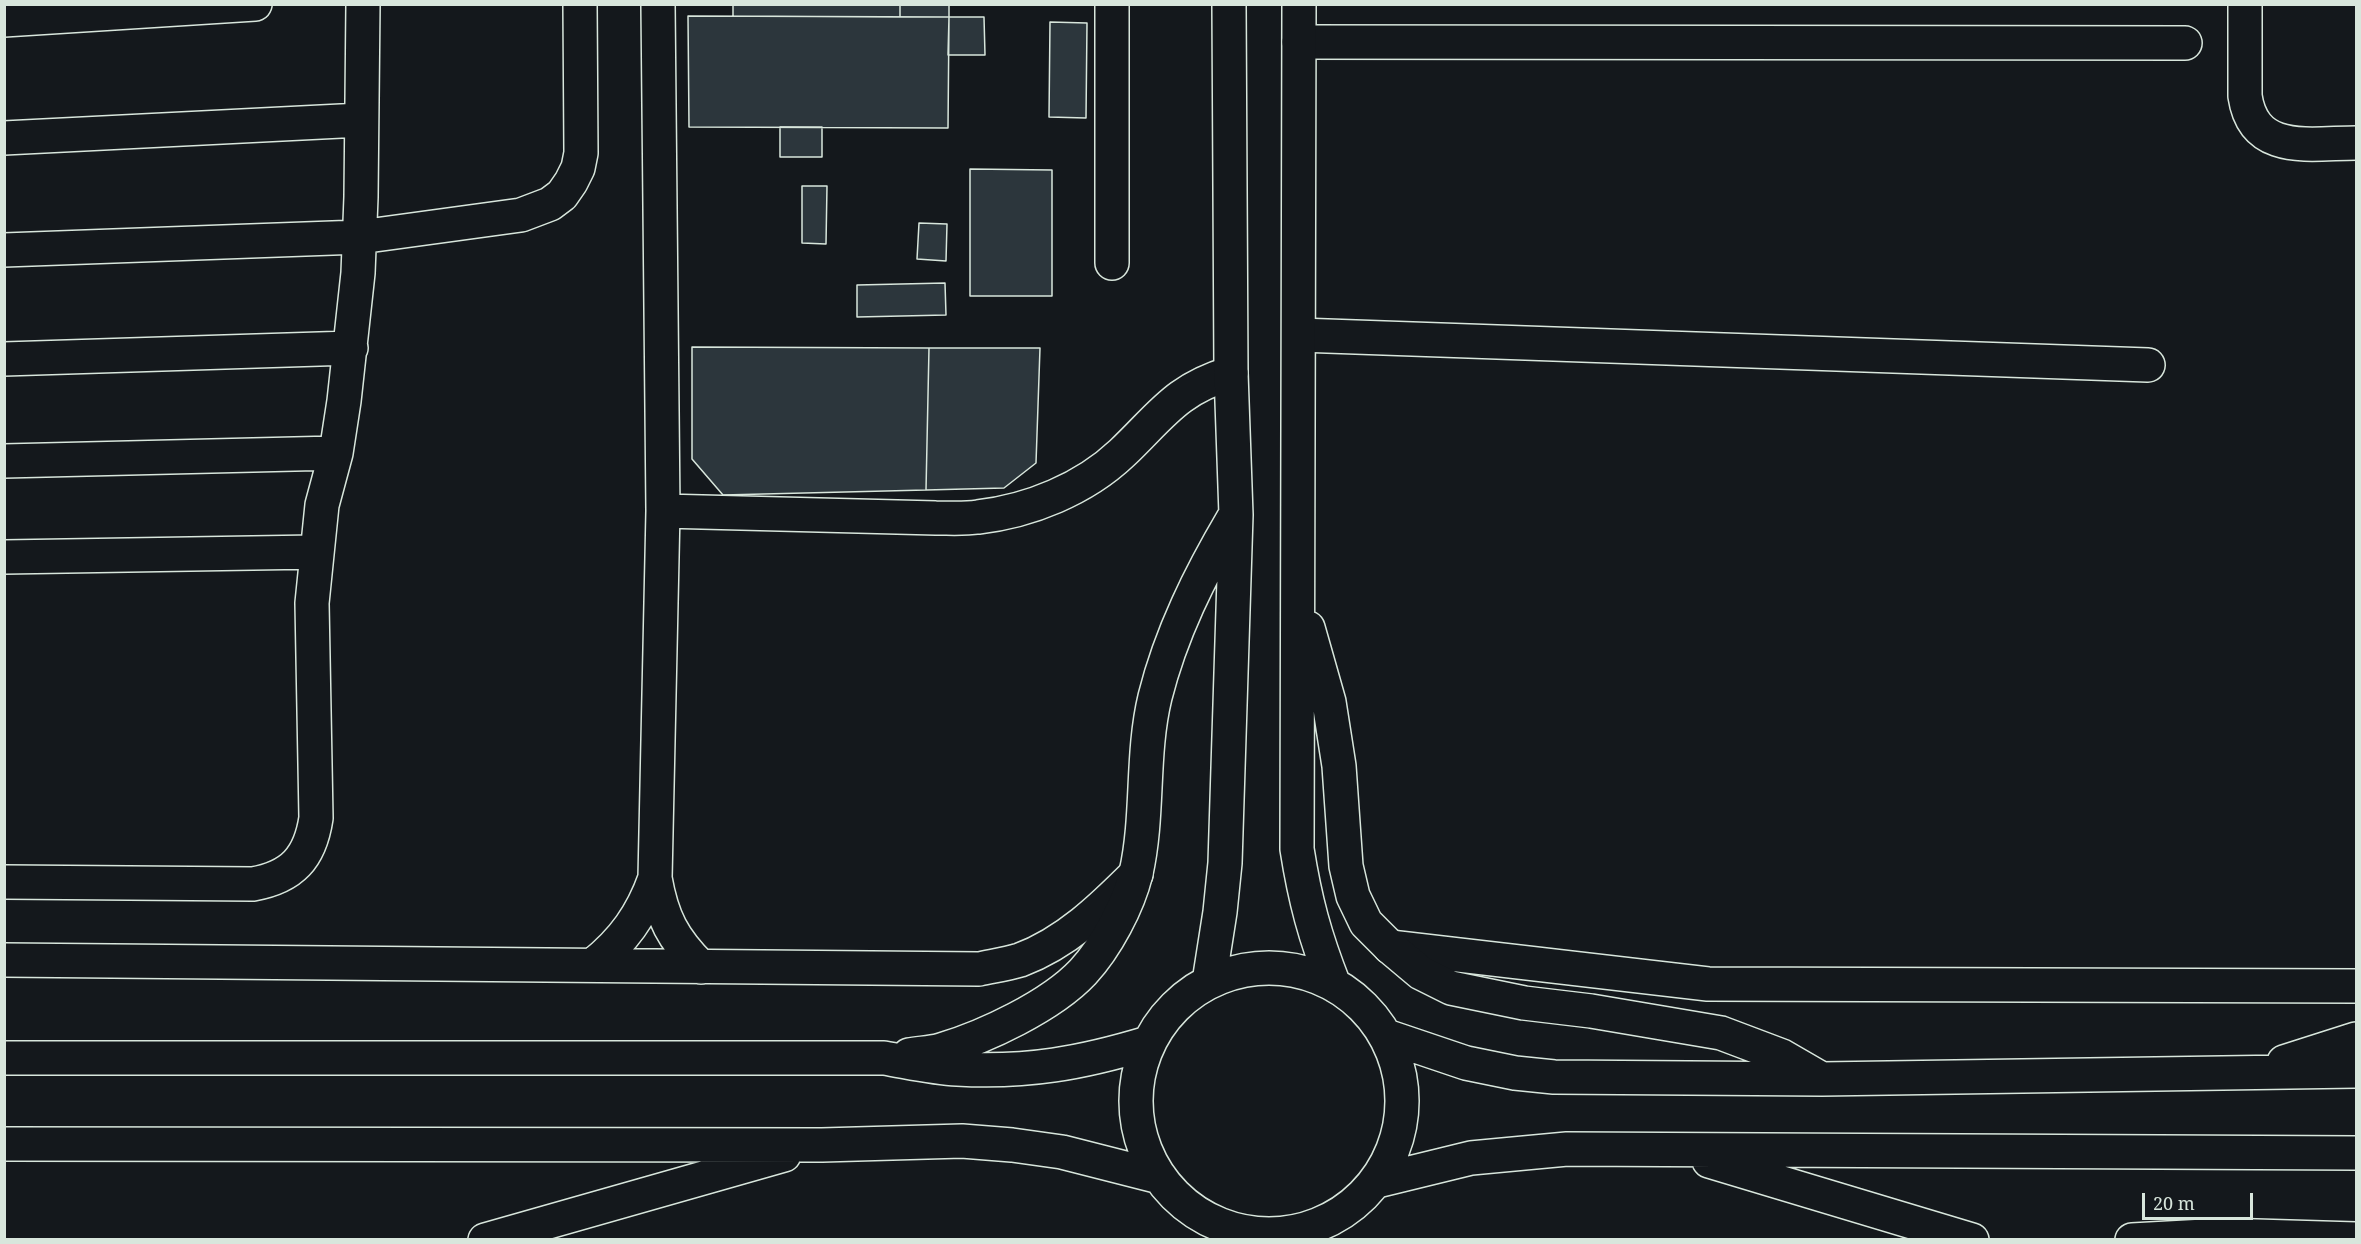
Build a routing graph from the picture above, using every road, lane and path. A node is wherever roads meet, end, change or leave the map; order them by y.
1 (255, 4) edge
2 (363, 4) edge
3 (580, 4) edge
4 (658, 4) edge
5 (1112, 4) edge
6 (1229, 4) edge
7 (1299, 4) edge
8 (2245, 4) edge
9 (4, 20) edge
10 (1299, 42) junction
11 (2185, 43) dead end
12 (361, 120) junction
13 (4, 138) edge
14 (2356, 143) edge
15 (360, 237) junction
16 (4, 250) edge
17 (1112, 263) dead end
18 (1299, 335) junction
19 (351, 348) junction
20 (4, 359) edge
21 (2148, 365) dead end
22 (1231, 373) junction
23 (336, 453) junction
24 (4, 461) edge
25 (663, 511) junction
26 (1236, 515) junction
27 (315, 552) junction
28 (4, 557) edge
29 (1299, 601) junction
30 (1136, 874) junction
31 (655, 878) junction
32 (4, 882) edge
33 (1390, 947) junction
34 (4, 960) edge
35 (593, 965) junction
36 (701, 967) junction
37 (1209, 982) junction
38 (1334, 985) junction
39 (2356, 986) edge
40 (1386, 1036) junction
41 (2356, 1039) edge
42 (1148, 1043) junction
43 (4, 1058) edge
44 (884, 1058) junction
45 (2255, 1071) junction
46 (2356, 1071) edge
47 (1822, 1079) junction
48 (4, 1144) edge
49 (822, 1145) junction
50 (1673, 1150) junction
51 (2356, 1153) edge
52 (1160, 1177) junction
53 (1377, 1181) junction
54 (2174, 1238) edge
55 (485, 1239) edge
56 (1972, 1239) edge
57 (2133, 1239) edge
58 (2297, 1239) edge
59 (2356, 1239) edge

1 - 9 main road
2 - 12 main road
3 - 15 main road
4 - 25 main road
5 - 17 main road
6 - 22 main road
7 - 10 main road
8 - 14 main road
10 - 11 main road
10 - 18 main road
12 - 13 main road
12 - 15 main road
15 - 16 main road
15 - 19 main road
18 - 21 main road
18 - 29 main road
19 - 20 main road
19 - 23 main road
22 - 25 main road
22 - 26 main road
23 - 24 main road
23 - 27 main road
25 - 31 main road
26 - 30 main road
26 - 37 main road
27 - 28 main road
27 - 32 main road
29 - 33 main road
29 - 38 main road
30 - 36 main road
30 - 44 main road
31 - 35 main road
31 - 36 main road
33 - 39 main road
33 - 47 main road
34 - 35 main road
35 - 36 main road
37 - 38 main road
37 - 42 main road
38 - 40 main road
40 - 47 main road
40 - 53 main road
41 - 45 main road
42 - 44 main road
42 - 52 main road
43 - 44 main road
45 - 46 main road
45 - 47 main road
48 - 49 main road
49 - 52 main road
49 - 55 main road
50 - 51 main road
50 - 53 main road
50 - 56 main road
52 - 53 main road
54 - 57 main road
54 - 58 main road
58 - 59 main road

